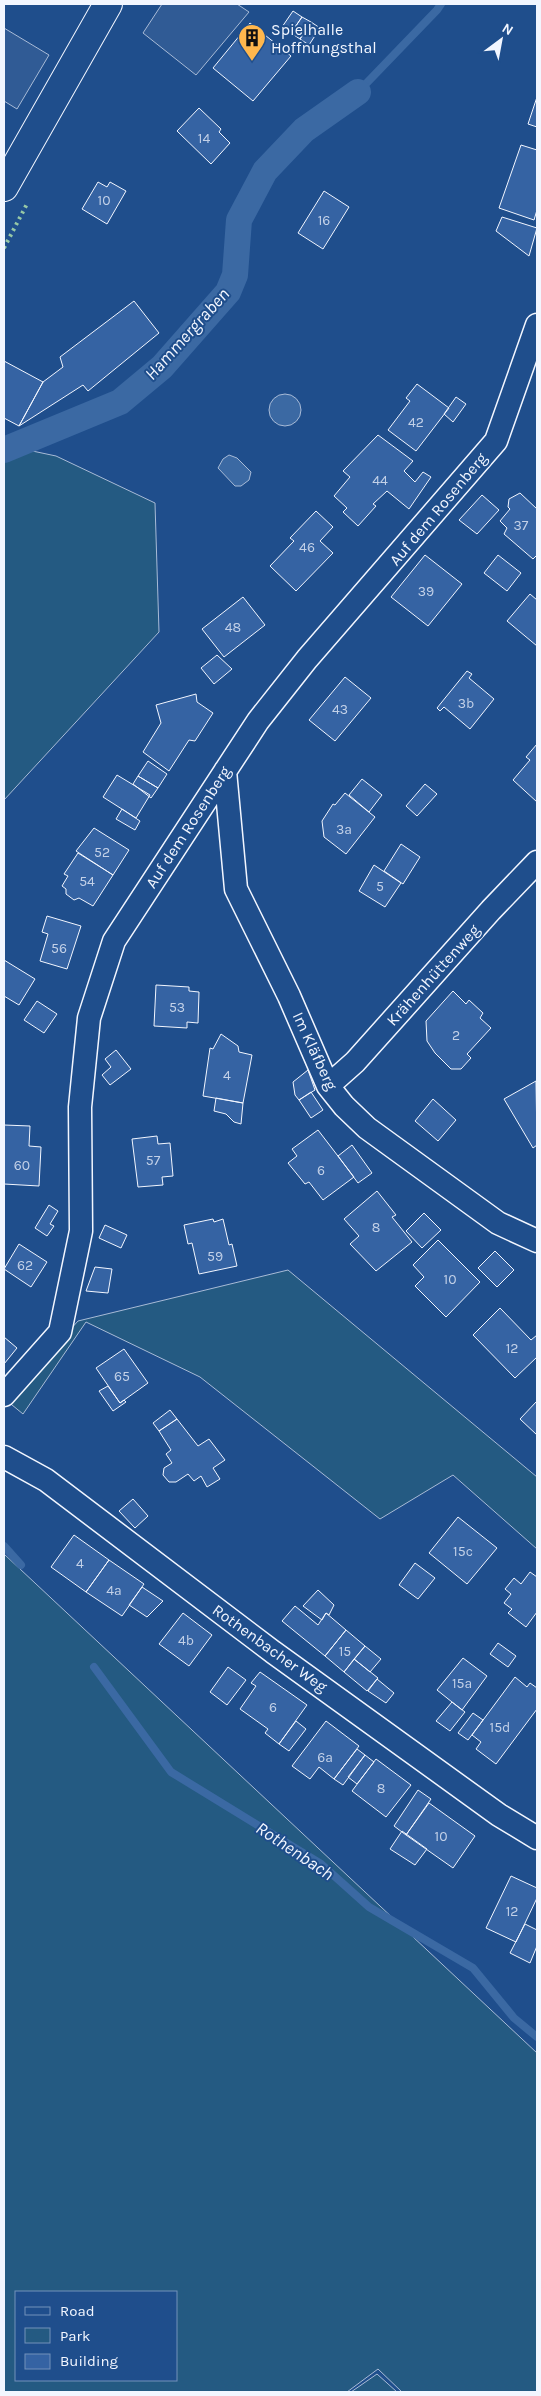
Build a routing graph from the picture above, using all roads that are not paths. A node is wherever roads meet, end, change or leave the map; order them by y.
1 (108, 4) edge
2 (4, 187) edge
3 (537, 324) edge
4 (225, 771) junction
5 (537, 862) edge
6 (328, 1086) junction
7 (537, 1241) edge
8 (4, 1395) edge
9 (4, 1457) edge
10 (537, 1838) edge

1 - 2 main road
3 - 4 street, Auf dem Rosenberg
4 - 6 street, Im Kläfberg
4 - 8 street, Auf dem Rosenberg
5 - 6 street, Krähenhüttenweg
6 - 7 street, Im Kläfberg
9 - 10 street, Rothenbacher Weg

